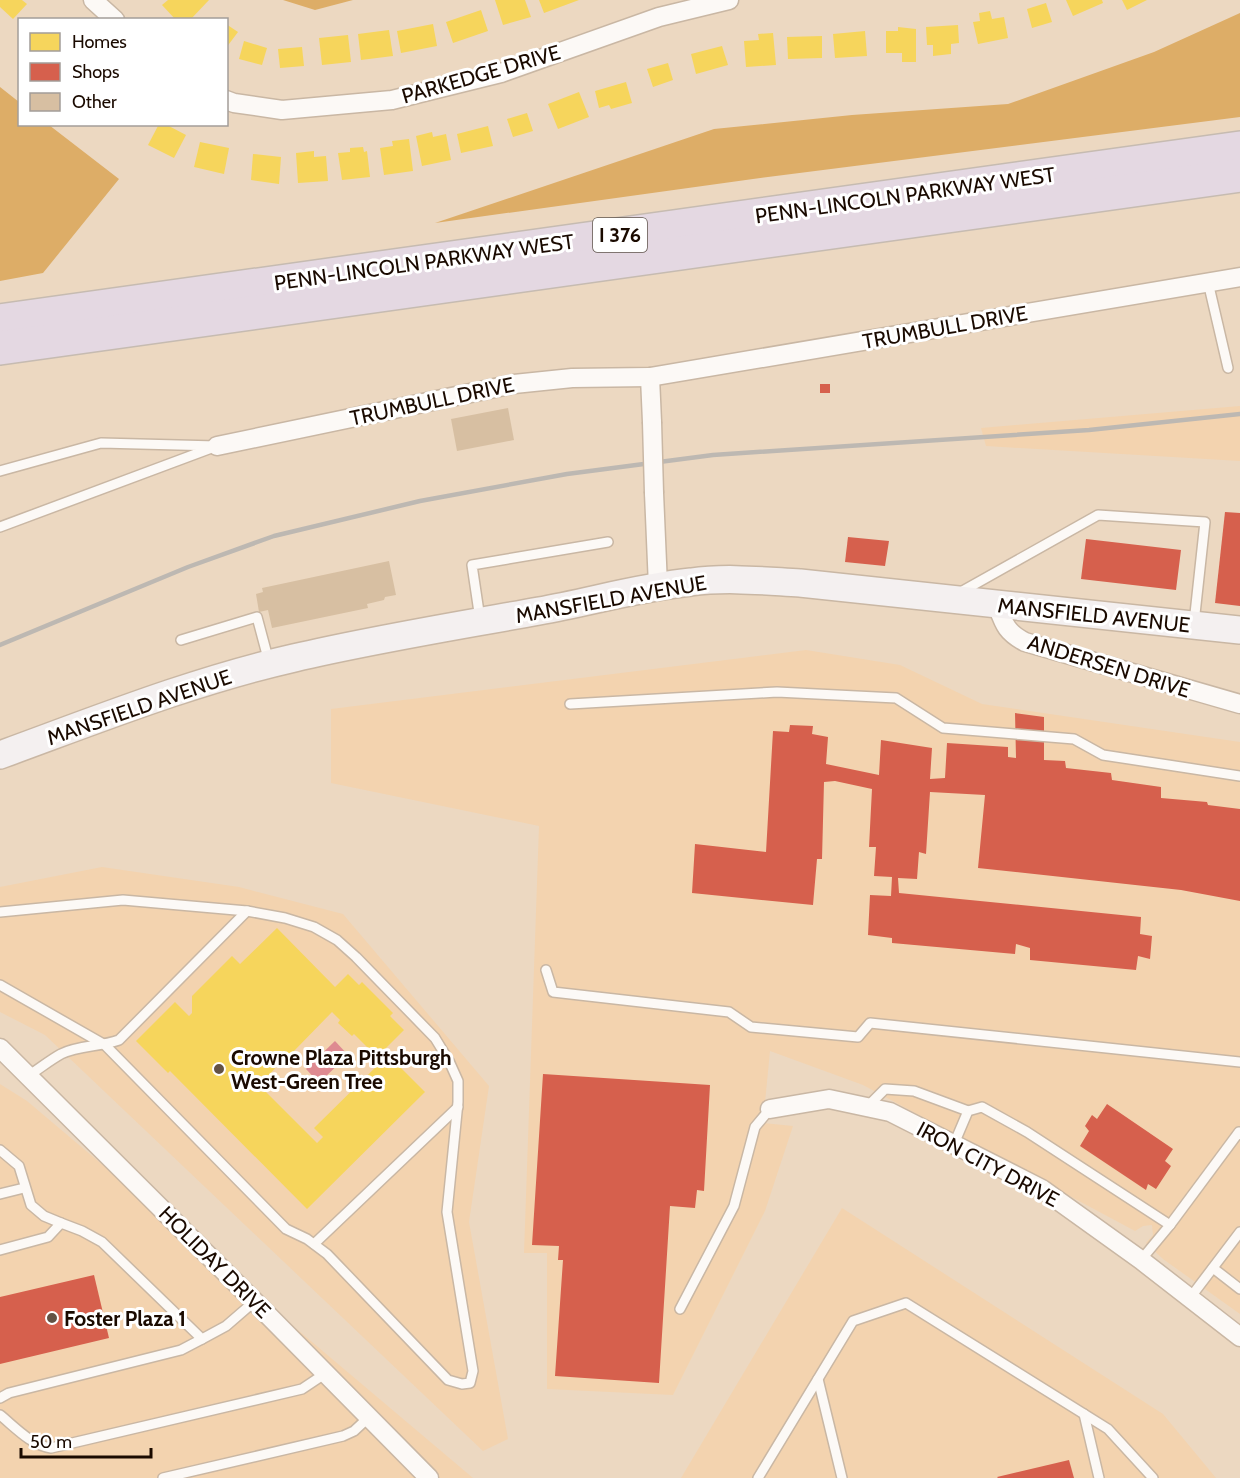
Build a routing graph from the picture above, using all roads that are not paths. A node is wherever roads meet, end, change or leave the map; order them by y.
1 (93, 0) edge
2 (729, 0) edge
3 (113, 18) edge
4 (228, 101) edge
5 (1240, 148) edge
6 (1240, 175) edge
7 (1240, 277) edge
8 (1208, 282) junction
9 (0, 321) edge
10 (0, 348) edge
11 (1228, 368) dead end
12 (650, 377) junction
13 (217, 446) junction
14 (0, 471) edge
15 (0, 526) edge
16 (608, 542) dead end
17 (658, 586) junction
18 (947, 599) junction
19 (997, 605) junction
20 (481, 621) junction
21 (1194, 625) junction
22 (1240, 630) edge
23 (181, 640) dead end
24 (270, 664) junction
25 (570, 704) dead end
26 (1240, 705) edge
27 (0, 755) edge
28 (1240, 776) edge
29 (247, 911) junction
30 (0, 912) edge
31 (546, 970) dead end
32 (0, 985) edge
33 (105, 1045) junction
34 (0, 1048) edge
35 (1240, 1062) edge
36 (28, 1076) junction
37 (458, 1107) junction
38 (866, 1107) junction
39 (770, 1109) joint
40 (968, 1112) junction
41 (1239, 1132) edge
42 (954, 1144) junction
43 (0, 1150) edge
44 (24, 1188) junction
45 (0, 1194) edge
46 (61, 1223) junction
47 (1170, 1225) junction
48 (1240, 1232) edge
49 (314, 1244) junction
50 (0, 1250) edge
51 (1141, 1260) junction
52 (1213, 1268) junction
53 (1240, 1289) edge
54 (1190, 1298) junction
55 (255, 1301) junction
56 (680, 1309) dead end
57 (1240, 1337) edge
58 (202, 1339) junction
59 (326, 1373) junction
60 (819, 1378) junction
61 (0, 1398) edge
62 (1084, 1414) junction
63 (0, 1415) edge
64 (369, 1417) junction
65 (163, 1478) edge
66 (429, 1478) edge
67 (758, 1478) edge
68 (842, 1478) edge
69 (1099, 1478) edge
70 (1153, 1478) edge

1 - 3 street
2 - 4 street, PARKEDGE DRIVE
5 - 9 highway, PENN-LINCOLN PARKWAY WEST / I 376
6 - 10 highway, PENN-LINCOLN PARKWAY WEST / I 376
7 - 8 street, TRUMBULL DRIVE
8 - 11 lane
8 - 12 street, TRUMBULL DRIVE
12 - 13 street, TRUMBULL DRIVE
12 - 17 street, bridge
13 - 14 lane
13 - 15 lane
16 - 20 lane
17 - 18 main road, MANSFIELD AVENUE
17 - 20 main road, MANSFIELD AVENUE
18 - 19 main road, MANSFIELD AVENUE
18 - 21 lane
19 - 21 main road, MANSFIELD AVENUE
19 - 26 street, ANDERSEN DRIVE
20 - 24 main road, MANSFIELD AVENUE
21 - 22 main road, MANSFIELD AVENUE
23 - 24 lane
24 - 27 main road, MANSFIELD AVENUE
25 - 28 lane
29 - 30 lane
29 - 33 lane
29 - 37 lane
31 - 35 lane
32 - 33 lane
33 - 36 lane
33 - 49 lane
34 - 36 street, HOLIDAY DRIVE
36 - 55 street, HOLIDAY DRIVE
37 - 49 lane
37 - 49 lane
38 - 39 street, IRON CITY DRIVE
38 - 40 lane
38 - 42 street, IRON CITY DRIVE
39 - 56 lane
40 - 42 lane
40 - 47 lane
41 - 47 lane
42 - 51 street, IRON CITY DRIVE
43 - 44 lane
44 - 45 lane
44 - 46 lane
46 - 50 lane
46 - 58 lane
47 - 51 lane
48 - 52 lane
51 - 54 street, IRON CITY DRIVE
52 - 53 lane
52 - 54 lane
54 - 57 street, IRON CITY DRIVE
55 - 58 lane
55 - 59 street, HOLIDAY DRIVE
58 - 61 lane
59 - 63 lane
59 - 64 street, HOLIDAY DRIVE
60 - 62 lane
60 - 67 lane
60 - 68 lane
62 - 69 lane
62 - 70 lane
64 - 65 lane
64 - 66 street, HOLIDAY DRIVE

